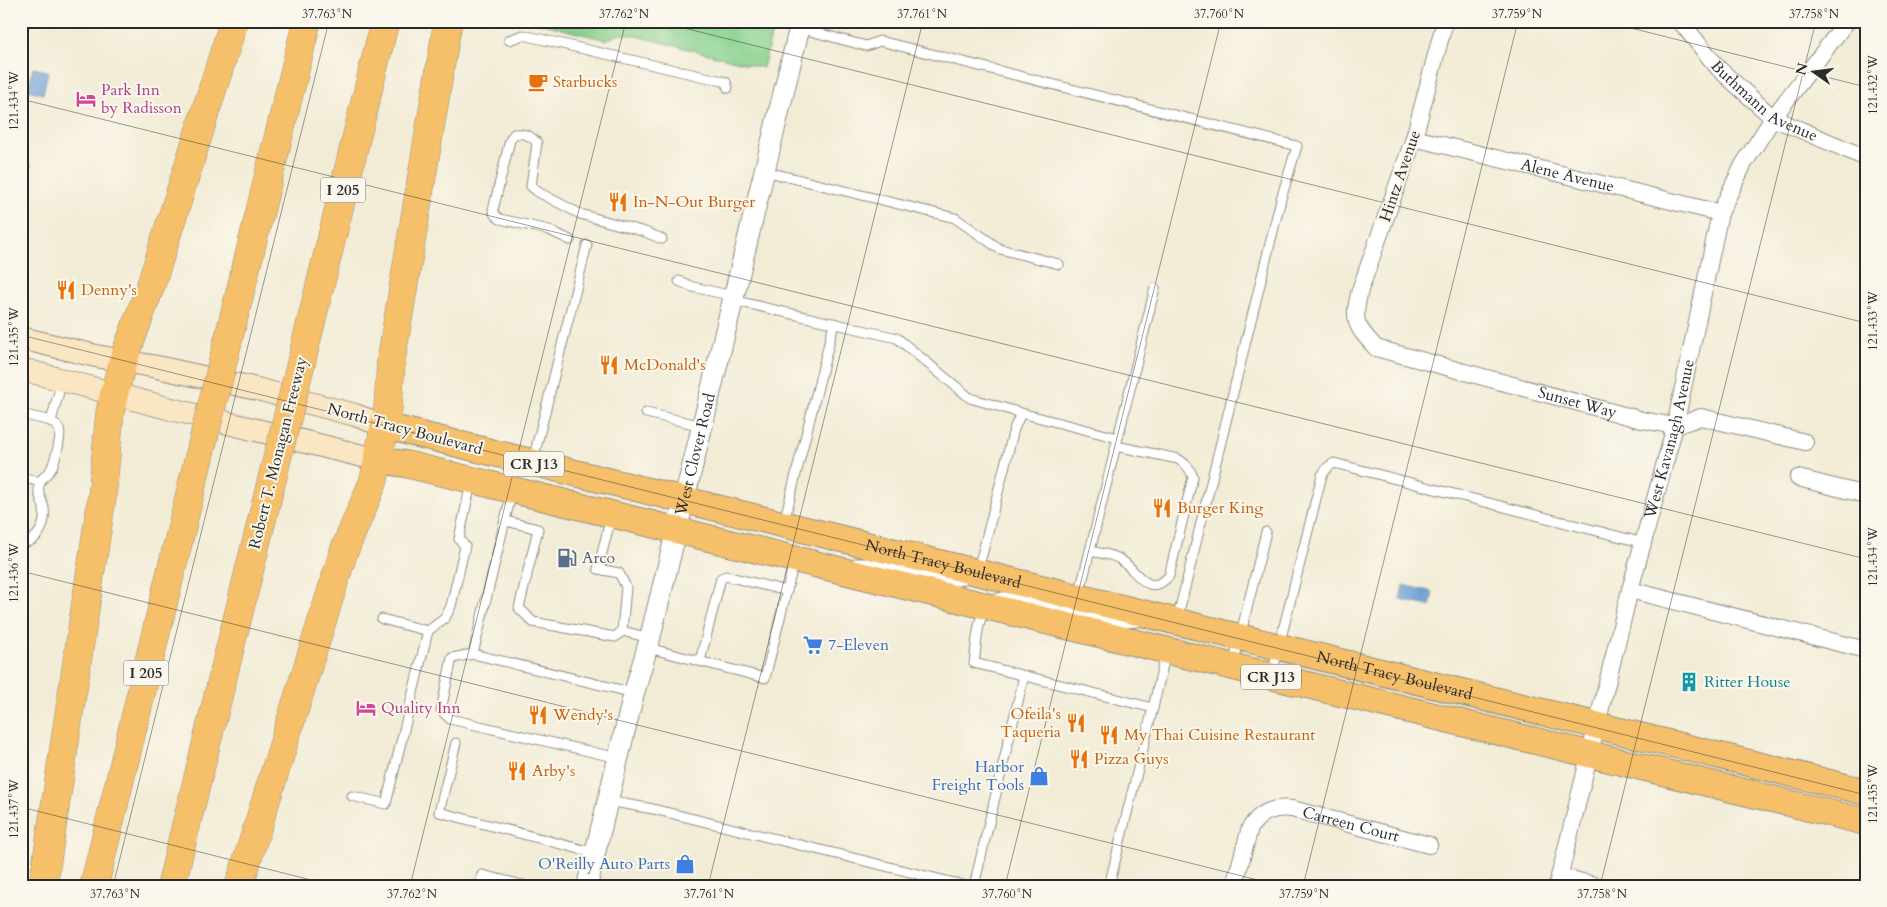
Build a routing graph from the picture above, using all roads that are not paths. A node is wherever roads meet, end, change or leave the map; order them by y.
1 (234, 21) edge
2 (307, 21) edge
3 (385, 21) edge
4 (448, 21) edge
5 (1445, 21) edge
6 (1680, 21) edge
7 (1847, 21) edge
8 (800, 25) edge
9 (509, 40) dead end
10 (728, 88) dead end
11 (1773, 118) junction
12 (1414, 138) junction
13 (1866, 158) edge
14 (21, 162) edge
15 (764, 171) junction
16 (21, 199) edge
17 (1720, 213) junction
18 (662, 239) dead end
19 (570, 240) dead end
20 (587, 245) dead end
21 (1059, 264) dead end
22 (679, 281) dead end
23 (1155, 288) dead end
24 (733, 298) junction
25 (834, 323) junction
26 (1359, 330) joint
27 (21, 338) edge
28 (123, 361) junction
29 (21, 369) edge
30 (62, 379) junction
31 (114, 394) junction
32 (646, 413) dead end
33 (21, 414) edge
34 (1021, 414) junction
35 (51, 421) junction
36 (385, 426) junction
37 (703, 426) junction
38 (1675, 426) junction
39 (1117, 442) junction
40 (1805, 442) dead end
41 (379, 460) junction
42 (532, 463) junction
43 (21, 477) edge
44 (1798, 478) dead end
45 (472, 480) junction
46 (40, 482) junction
47 (512, 490) junction
48 (1866, 495) edge
49 (684, 500) junction
50 (612, 515) junction
51 (506, 521) junction
52 (783, 524) junction
53 (677, 531) junction
54 (1266, 532) dead end
55 (21, 542) edge
56 (1644, 543) junction
57 (1090, 551) junction
58 (794, 560) junction
59 (831, 568) junction
60 (976, 572) junction
61 (1630, 590) junction
62 (786, 591) junction
63 (1078, 598) junction
64 (986, 606) junction
65 (382, 619) dead end
66 (1168, 620) junction
67 (428, 631) junction
68 (622, 631) junction
69 (1240, 638) junction
70 (649, 643) junction
71 (1279, 647) junction
72 (1866, 650) edge
73 (1167, 651) junction
74 (473, 654) junction
75 (700, 661) junction
76 (1233, 667) junction
77 (1024, 676) junction
78 (1272, 677) junction
79 (634, 692) junction
80 (1153, 708) junction
81 (1597, 725) junction
82 (456, 743) dead end
83 (1590, 754) junction
84 (618, 758) junction
85 (1866, 792) edge
86 (352, 796) dead end
87 (1770, 798) junction
88 (608, 801) junction
89 (1866, 809) edge
90 (1866, 822) edge
91 (1429, 845) dead end
92 (595, 854) junction
93 (1558, 881) edge
94 (43, 886) edge
95 (94, 886) edge
96 (171, 886) edge
97 (239, 886) edge
98 (480, 886) edge
99 (526, 886) edge
100 (587, 886) edge
101 (967, 886) edge
102 (974, 886) edge
103 (1109, 886) edge
104 (1234, 886) edge
105 (1598, 886) edge

1 - 28 highway
2 - 95 highway, I 205, bridge
3 - 96 highway, Robert T. Monagan Freeway / I 205, bridge
4 - 36 highway
5 - 12 street, Hintz Avenue
6 - 11 street, Buthmann Avenue
7 - 11 street, West Kavanagh Avenue
8 - 15 street, West Clover Road
8 - 66 lane
9 - 10 lane
11 - 13 street, Buthmann Avenue
11 - 17 street, West Kavanagh Avenue
12 - 17 street, Alene Avenue
12 - 26 street, Hintz Avenue
14 - 16 lane
15 - 21 lane
15 - 24 street, West Clover Road
17 - 38 street, West Kavanagh Avenue
18 - 19 lane
20 - 42 lane
22 - 24 lane
23 - 39 lane
24 - 25 lane
24 - 37 street, West Clover Road
25 - 34 lane
25 - 52 lane
26 - 38 street, Sunset Way
27 - 28 main road, North Tracy Boulevard / CR J13
28 - 31 highway
28 - 36 main road, North Tracy Boulevard / CR J13
29 - 30 main road, CR J13
30 - 31 main road, CR J13
30 - 35 lane
31 - 41 main road, CR J13
31 - 94 highway
32 - 37 lane
33 - 35 lane
34 - 39 lane
34 - 60 lane
35 - 46 lane
36 - 41 highway
36 - 42 main road, North Tracy Boulevard / CR J13
37 - 49 street, West Clover Road
38 - 40 street, Sunset Way
38 - 56 street, West Kavanagh Avenue
39 - 57 lane
39 - 57 lane
41 - 45 main road, North Tracy Boulevard / CR J13
41 - 97 highway
42 - 49 main road, North Tracy Boulevard / CR J13
43 - 46 lane
44 - 48 street
45 - 47 main road, North Tracy Boulevard / CR J13
45 - 67 lane
46 - 55 lane
47 - 50 main road, North Tracy Boulevard / CR J13
47 - 51 lane
49 - 52 main road, North Tracy Boulevard / CR J13
49 - 53 street, West Clover Road
50 - 53 main road, North Tracy Boulevard / CR J13
50 - 68 lane
51 - 68 lane
51 - 74 lane
52 - 60 main road, North Tracy Boulevard / CR J13
53 - 58 main road, North Tracy Boulevard / CR J13
53 - 70 street, West Clover Road
54 - 69 lane
56 - 61 street, West Kavanagh Avenue
56 - 71 lane
57 - 63 lane
58 - 59 main road, North Tracy Boulevard / CR J13
58 - 62 lane
59 - 60 lane
59 - 64 main road, North Tracy Boulevard / CR J13
60 - 63 main road, North Tracy Boulevard / CR J13
61 - 72 street
61 - 81 street, West Kavanagh Avenue
62 - 75 lane
62 - 75 lane
63 - 66 main road, North Tracy Boulevard / CR J13
64 - 66 lane
64 - 73 main road, North Tracy Boulevard / CR J13
64 - 77 lane
65 - 67 lane
66 - 69 main road, North Tracy Boulevard / CR J13
67 - 86 lane
68 - 70 lane
69 - 71 main road, North Tracy Boulevard / CR J13
69 - 76 lane
70 - 75 lane
70 - 79 street, West Clover Road
71 - 78 lane
71 - 81 main road, North Tracy Boulevard / CR J13
73 - 76 main road, North Tracy Boulevard / CR J13
73 - 80 lane
74 - 79 lane
74 - 84 lane
76 - 78 main road, North Tracy Boulevard / CR J13
77 - 80 lane
77 - 102 lane
78 - 83 main road, North Tracy Boulevard / CR J13
79 - 84 street, West Clover Road
80 - 103 lane
81 - 83 street, West Kavanagh Avenue
81 - 85 main road, North Tracy Boulevard / CR J13
82 - 92 lane
83 - 87 main road, North Tracy Boulevard / CR J13
83 - 93 street, West Kavanagh Avenue
84 - 88 street, West Clover Road
87 - 89 street
87 - 90 main road, North Tracy Boulevard / CR J13
88 - 92 street, West Clover Road
88 - 101 lane
91 - 104 street, Carreen Court
92 - 100 street, West Clover Road
93 - 105 street
98 - 99 lane

